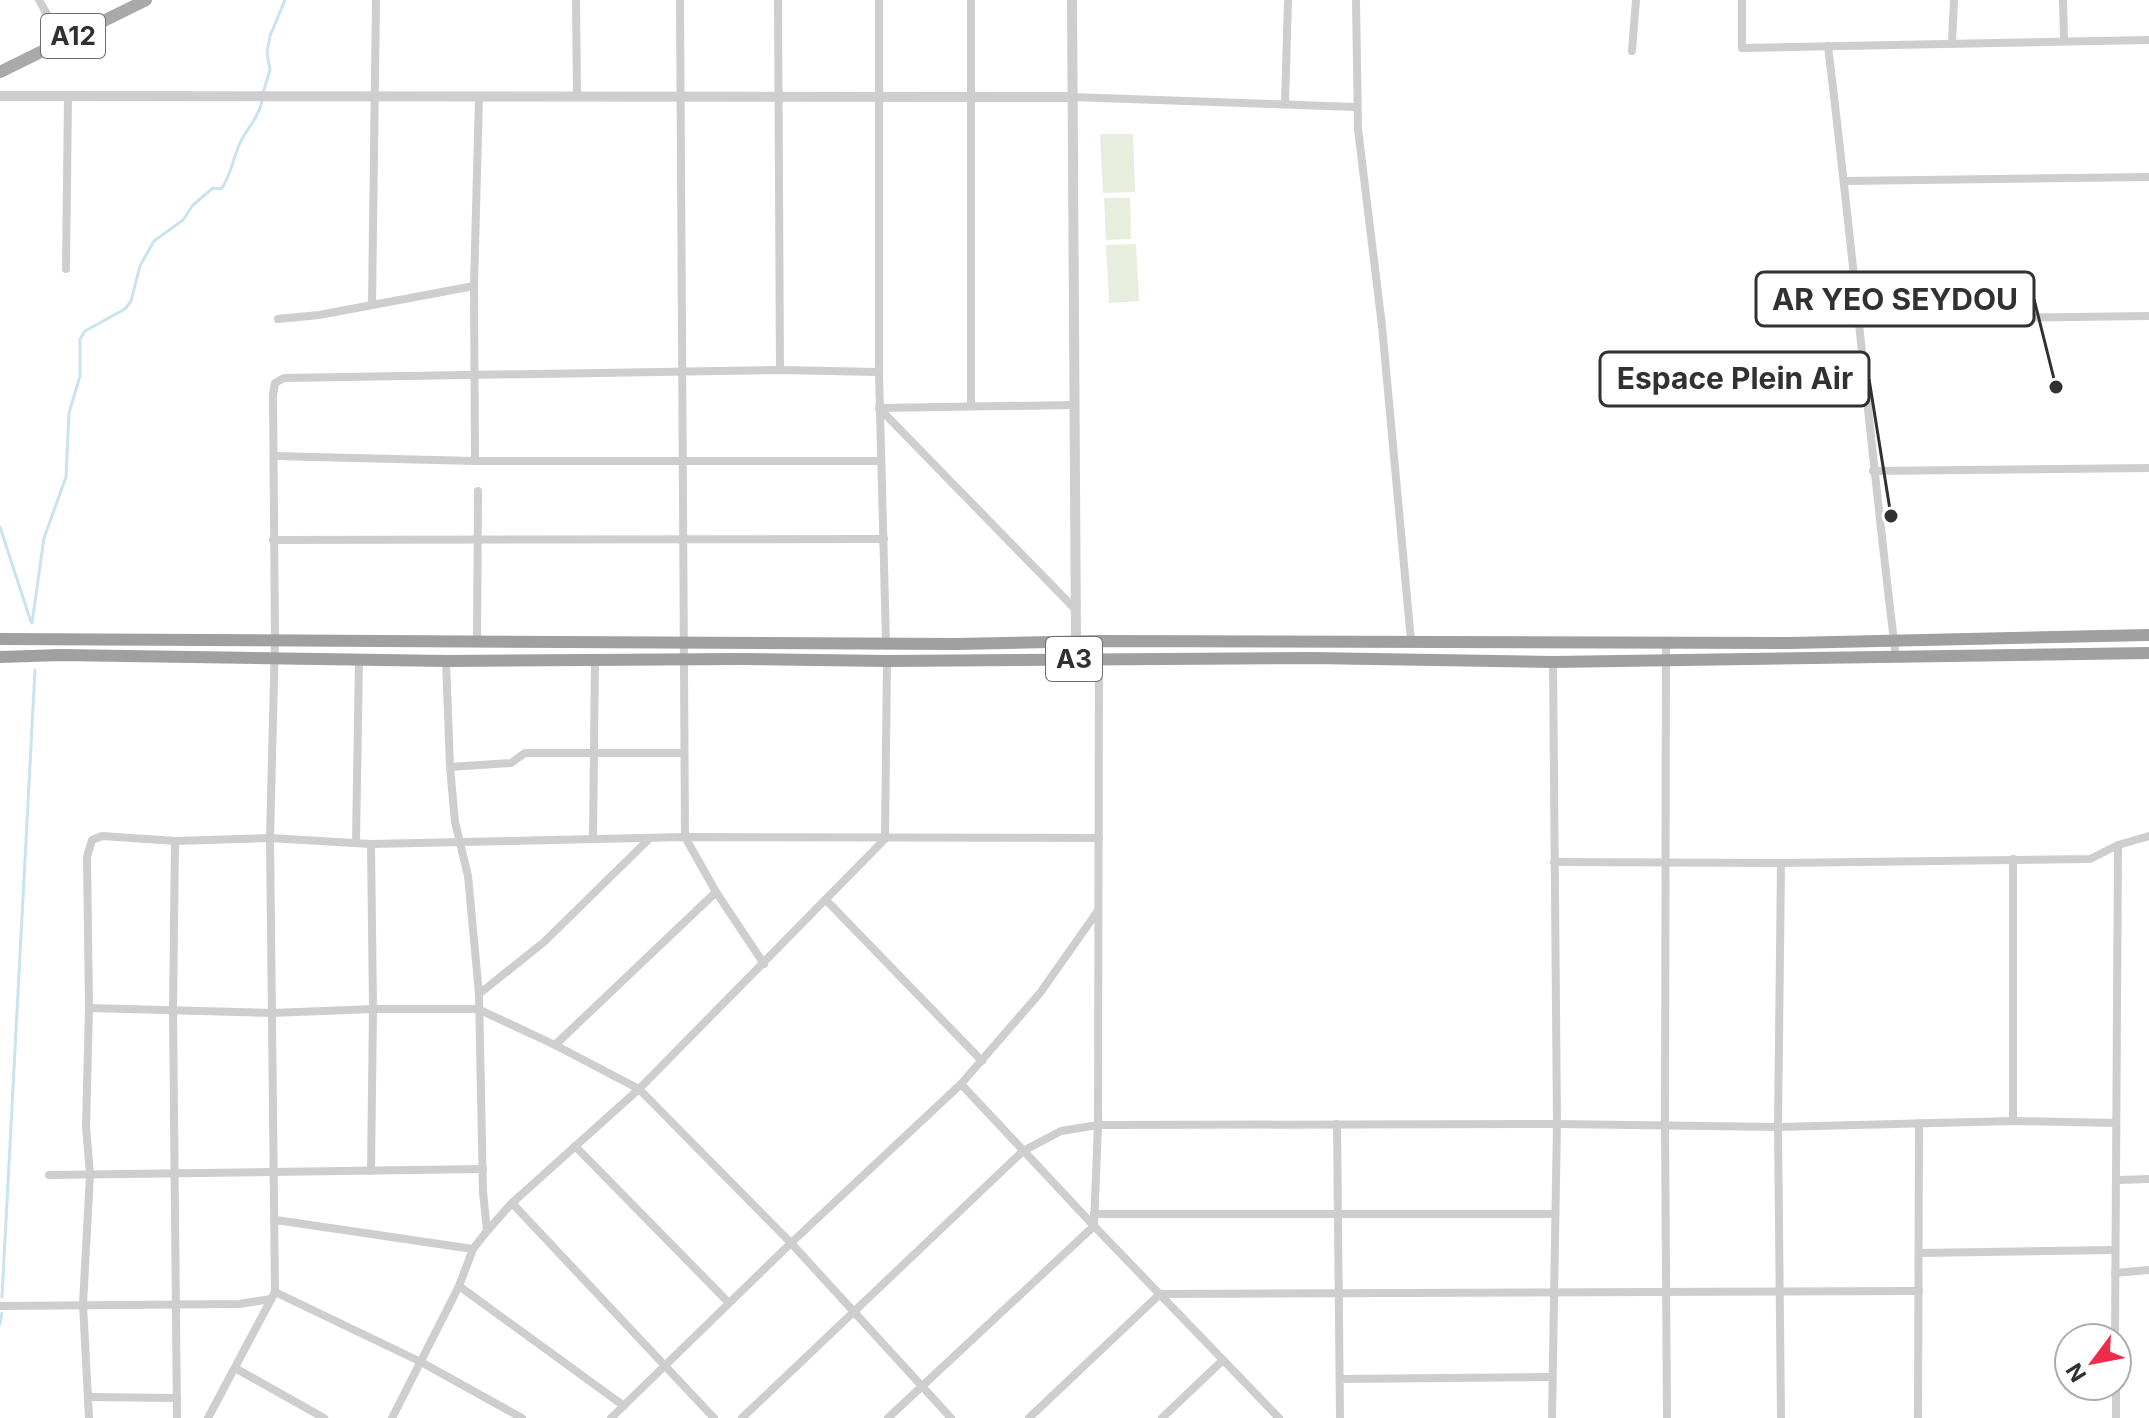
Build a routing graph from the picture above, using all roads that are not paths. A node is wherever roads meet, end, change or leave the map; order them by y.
1 (39, 0) edge
2 (376, 0) edge
3 (576, 0) edge
4 (680, 0) edge
5 (778, 0) edge
6 (879, 0) edge
7 (971, 0) edge
8 (1072, 0) edge
9 (1288, 0) edge
10 (1356, 0) edge
11 (1636, 0) edge
12 (1742, 0) edge
13 (1954, 0) edge
14 (2063, 0) edge
15 (138, 2) edge
16 (2064, 40) junction
17 (2149, 40) edge
18 (62, 41) junction
19 (1952, 42) junction
20 (1828, 46) junction
21 (1632, 51) dead end
22 (0, 72) edge
23 (778, 95) junction
24 (0, 96) edge
25 (68, 96) junction
26 (577, 96) junction
27 (376, 97) junction
28 (479, 97) junction
29 (680, 97) junction
30 (970, 97) junction
31 (1071, 97) junction
32 (879, 98) junction
33 (1285, 103) junction
34 (1356, 107) junction
35 (2149, 177) edge
36 (1844, 181) junction
37 (66, 269) dead end
38 (474, 286) junction
39 (372, 304) junction
40 (2149, 316) edge
41 (278, 319) dead end
42 (1858, 320) junction
43 (780, 370) junction
44 (879, 372) junction
45 (683, 373) junction
46 (475, 375) junction
47 (1074, 405) junction
48 (971, 406) junction
49 (879, 408) junction
50 (274, 456) junction
51 (683, 459) junction
52 (475, 461) junction
53 (880, 461) junction
54 (2149, 468) edge
55 (1873, 471) junction
56 (478, 491) dead end
57 (884, 539) junction
58 (273, 540) junction
59 (682, 540) junction
60 (477, 541) junction
61 (1076, 610) junction
62 (2149, 635) edge
63 (0, 639) edge
64 (275, 639) junction
65 (1894, 639) junction
66 (477, 641) junction
67 (1076, 641) junction
68 (1099, 641) junction
69 (1411, 641) junction
70 (682, 642) junction
71 (886, 642) junction
72 (1666, 642) junction
73 (2149, 653) edge
74 (0, 657) edge
75 (274, 658) junction
76 (1896, 658) junction
77 (595, 659) junction
78 (683, 659) junction
79 (1098, 659) junction
80 (359, 660) junction
81 (1666, 660) junction
82 (446, 661) junction
83 (887, 661) junction
84 (1553, 662) junction
85 (684, 753) junction
86 (594, 754) junction
87 (450, 767) junction
88 (2149, 836) edge
89 (685, 837) junction
90 (270, 838) junction
91 (1099, 838) junction
92 (593, 839) junction
93 (649, 839) junction
94 (885, 839) junction
95 (175, 841) junction
96 (356, 841) junction
97 (460, 843) junction
98 (371, 844) junction
99 (2118, 845) junction
100 (2013, 859) junction
101 (1554, 862) junction
102 (1665, 863) junction
103 (1781, 863) junction
104 (716, 892) junction
105 (826, 900) junction
106 (1097, 912) junction
107 (764, 964) junction
108 (479, 994) junction
109 (89, 1008) junction
110 (373, 1009) junction
111 (478, 1009) junction
112 (173, 1011) junction
113 (272, 1013) junction
114 (555, 1045) junction
115 (982, 1061) junction
116 (961, 1084) junction
117 (639, 1089) junction
118 (2013, 1121) junction
119 (1919, 1123) junction
120 (2116, 1123) junction
121 (1337, 1124) junction
122 (1557, 1124) junction
123 (1098, 1125) junction
124 (1665, 1126) junction
125 (1778, 1127) junction
126 (575, 1146) junction
127 (1023, 1151) junction
128 (483, 1169) junction
129 (175, 1171) junction
130 (371, 1171) junction
131 (275, 1172) junction
132 (90, 1174) junction
133 (49, 1175) dead end
134 (2149, 1179) edge
135 (2118, 1180) junction
136 (512, 1203) junction
137 (1094, 1214) junction
138 (1555, 1214) junction
139 (1339, 1215) junction
140 (276, 1220) junction
141 (1094, 1226) junction
142 (487, 1231) junction
143 (791, 1243) junction
144 (473, 1249) junction
145 (2114, 1250) junction
146 (1919, 1253) junction
147 (2149, 1270) edge
148 (2115, 1273) junction
149 (459, 1286) junction
150 (1781, 1291) junction
151 (1919, 1291) junction
152 (1553, 1292) junction
153 (1667, 1292) junction
154 (1339, 1293) junction
155 (1160, 1294) junction
156 (273, 1296) junction
157 (729, 1303) junction
158 (83, 1304) junction
159 (175, 1305) junction
160 (0, 1306) edge
161 (854, 1314) junction
162 (2115, 1322) edge
163 (1223, 1360) junction
164 (421, 1362) junction
165 (665, 1366) junction
166 (235, 1368) junction
167 (1551, 1377) junction
168 (1340, 1379) junction
169 (922, 1387) junction
170 (89, 1397) junction
171 (177, 1398) junction
172 (624, 1406) junction
173 (89, 1418) edge
174 (177, 1418) edge
175 (208, 1418) edge
176 (324, 1418) edge
177 (392, 1418) edge
178 (522, 1418) edge
179 (611, 1418) edge
180 (714, 1418) edge
181 (742, 1418) edge
182 (888, 1418) edge
183 (951, 1418) edge
184 (1029, 1418) edge
185 (1162, 1418) edge
186 (1279, 1418) edge
187 (1340, 1418) edge
188 (1552, 1418) edge
189 (1667, 1418) edge
190 (1781, 1418) edge
191 (1918, 1418) edge

1 - 18 street
2 - 27 street
3 - 26 street
4 - 29 street
5 - 23 street
6 - 32 street
7 - 30 street
8 - 31 street
9 - 33 street
10 - 34 street
11 - 21 street
12 - 20 street
13 - 19 street
14 - 16 street
15 - 18 main road, A12
16 - 17 street
16 - 19 street
18 - 22 main road, A12
19 - 20 street
20 - 36 street
23 - 29 street
23 - 32 street
23 - 43 street
24 - 25 street
25 - 27 street
25 - 37 street
26 - 28 street
26 - 29 street
27 - 28 street
27 - 39 street
28 - 38 street
29 - 45 street
30 - 31 street
30 - 32 street
30 - 48 street
31 - 33 street
31 - 47 street
32 - 44 street
33 - 34 street
34 - 69 street
35 - 36 street
36 - 42 street
38 - 39 street
38 - 46 street
39 - 41 street
40 - 42 street
42 - 55 street
43 - 44 street
43 - 45 street
44 - 49 street
45 - 46 street
45 - 51 street
46 - 50 street
46 - 52 street
47 - 48 street
47 - 61 street
48 - 49 street
49 - 53 street
49 - 61 street
50 - 52 street
50 - 58 street
51 - 52 street
51 - 53 street
51 - 59 street
53 - 57 street
54 - 55 street
55 - 65 street
56 - 60 street
57 - 59 street
57 - 71 street
58 - 60 street
58 - 64 street
59 - 60 street
59 - 70 street
60 - 66 street
61 - 67 street
62 - 65 highway, A3
63 - 64 highway, A3
64 - 66 highway, A3
64 - 75 street
65 - 72 highway, A3
65 - 76 street
66 - 70 highway, A3
67 - 68 highway, A3
67 - 71 highway, A3
68 - 69 highway, A3
68 - 79 street
69 - 72 highway, A3
70 - 71 highway, A3
70 - 78 street
72 - 81 street
73 - 76 highway, A3
74 - 75 highway, A3
75 - 80 highway, A3
75 - 90 street
76 - 81 highway, A3
77 - 78 highway, A3
77 - 82 highway, A3
77 - 86 street
78 - 83 highway, A3
78 - 85 street
79 - 83 highway, A3
79 - 84 highway, A3
79 - 91 street
80 - 82 highway, A3
80 - 96 street
81 - 84 highway, A3
81 - 102 street
82 - 87 street
83 - 94 street
84 - 101 street
85 - 86 street
85 - 89 street
86 - 87 street
86 - 92 street
87 - 97 street
88 - 99 street
89 - 93 street
89 - 94 street
89 - 104 street
90 - 95 street
90 - 96 street
90 - 113 street
91 - 94 street
91 - 106 street
92 - 93 street
92 - 97 street
93 - 108 street
94 - 105 street
95 - 109 street
95 - 112 street
96 - 98 street
97 - 98 street
97 - 108 street
98 - 110 street
99 - 100 street
99 - 120 street
100 - 103 street
100 - 118 street
101 - 102 street
101 - 122 street
102 - 103 street
102 - 124 street
103 - 125 street
104 - 107 street
104 - 114 street
105 - 107 street
105 - 115 street
106 - 115 street
106 - 123 street
107 - 117 street
108 - 111 street
109 - 112 street
109 - 132 street
110 - 111 street
110 - 113 street
110 - 130 street
111 - 114 street
111 - 128 street
112 - 113 street
112 - 129 street
113 - 131 street
114 - 117 street
115 - 116 street
116 - 127 street
116 - 143 street
117 - 126 street
117 - 143 street
118 - 119 street
118 - 120 street
119 - 125 street
119 - 146 street
120 - 135 street
121 - 122 street
121 - 123 street
121 - 139 street
122 - 124 street
122 - 138 street
123 - 127 street
123 - 137 street
124 - 125 street
124 - 153 street
125 - 150 street
126 - 136 street
126 - 157 street
127 - 141 street
127 - 161 street
128 - 130 street
128 - 142 street
129 - 131 street
129 - 132 street
129 - 159 street
130 - 131 street
131 - 140 street
132 - 133 street
132 - 158 street
134 - 135 street
135 - 145 street
136 - 142 street
136 - 165 street
137 - 139 street
137 - 141 street
138 - 139 street
138 - 152 street
139 - 154 street
140 - 144 street
140 - 156 street
141 - 155 street
141 - 169 street
142 - 144 street
143 - 157 street
143 - 161 street
144 - 149 street
145 - 146 street
145 - 148 street
146 - 151 street
147 - 148 street
148 - 162 street
149 - 164 street
149 - 172 street
150 - 151 street
150 - 153 street
150 - 190 street
151 - 191 street
152 - 153 street
152 - 154 street
152 - 167 street
153 - 189 street
154 - 155 street
154 - 168 street
155 - 163 street
155 - 184 street
156 - 159 street
156 - 164 street
156 - 166 street
157 - 165 street
158 - 159 street
158 - 160 street
158 - 170 street
159 - 171 street
161 - 169 street
161 - 181 street
163 - 185 street
163 - 186 street
164 - 177 street
164 - 178 street
165 - 172 street
165 - 180 street
166 - 175 street
166 - 176 street
167 - 168 street
167 - 188 street
168 - 187 street
169 - 182 street
169 - 183 street
170 - 171 street
170 - 173 street
171 - 174 street
172 - 179 street

